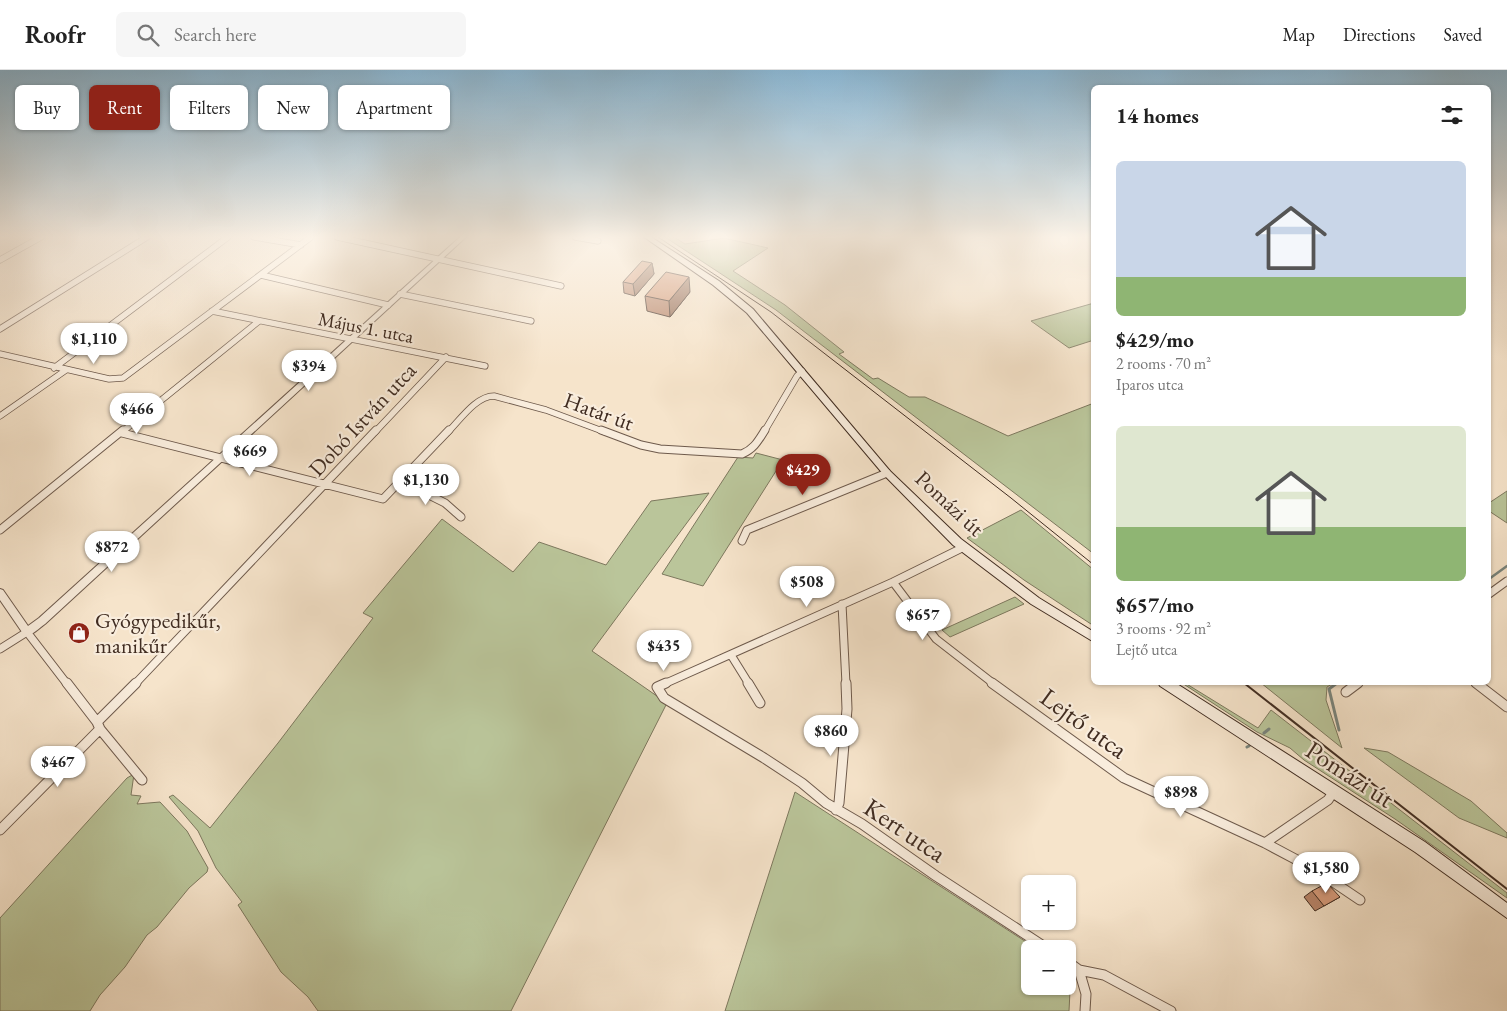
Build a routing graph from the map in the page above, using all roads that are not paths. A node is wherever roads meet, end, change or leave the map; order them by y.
1 (77, 281) edge
2 (169, 281) edge
3 (252, 281) edge
4 (286, 281) edge
5 (415, 281) edge
6 (537, 281) edge
7 (713, 281) edge
8 (561, 286) dead end
9 (400, 294) junction
10 (388, 304) junction
11 (212, 311) junction
12 (259, 321) junction
13 (531, 321) dead end
14 (0, 330) edge
15 (349, 340) junction
16 (0, 354) edge
17 (446, 357) junction
18 (485, 366) dead end
19 (54, 368) junction
20 (66, 370) junction
21 (802, 371) junction
22 (0, 416) edge
23 (122, 433) junction
24 (219, 459) junction
25 (887, 473) junction
26 (401, 481) junction
27 (328, 484) junction
28 (461, 517) dead end
29 (0, 530) edge
30 (742, 541) dead end
31 (964, 547) junction
32 (1507, 581) edge
33 (893, 582) junction
34 (0, 593) edge
35 (1491, 593) edge
36 (842, 604) junction
37 (27, 632) junction
38 (1091, 636) edge
39 (0, 649) edge
40 (731, 655) junction
41 (1169, 685) edge
42 (1355, 685) edge
43 (1479, 685) edge
44 (1346, 692) dead end
45 (760, 703) dead end
46 (1507, 707) edge
47 (99, 726) junction
48 (142, 780) dead end
49 (1334, 791) junction
50 (836, 810) junction
51 (0, 830) edge
52 (1265, 843) junction
53 (1360, 900) dead end
54 (1507, 911) edge
55 (1034, 940) edge
56 (1076, 967) edge
57 (1080, 970) junction
58 (1085, 1011) edge
59 (1171, 1011) edge

1 - 14 street
2 - 19 street
3 - 11 street
4 - 10 street
5 - 9 street
6 - 8 street
7 - 21 main road, Pomázi út
9 - 10 street
9 - 13 street
10 - 15 street
11 - 12 street, Május 1. utca
11 - 20 street
12 - 15 street, Május 1. utca
12 - 23 street
15 - 17 street, Május 1. utca
15 - 24 street
16 - 19 street
17 - 18 street, Május 1. utca
17 - 27 street, Dobó István utca
19 - 20 street
20 - 22 street
21 - 25 main road, Pomázi út
21 - 26 street, Határ út
23 - 24 street
23 - 29 street
24 - 27 street
24 - 37 street
25 - 30 street
25 - 31 main road, Pomázi út
26 - 27 street, Határ út
26 - 28 street
27 - 47 street, Dobó István utca
31 - 33 street
31 - 38 main road, Pomázi út
32 - 35 street
33 - 36 street
33 - 52 street, Lejtő utca
34 - 37 street
36 - 40 street
36 - 50 street, Kert utca
37 - 39 street
37 - 47 street
40 - 45 street
40 - 50 street
41 - 49 main road, Pomázi út
42 - 44 street
43 - 46 street
47 - 48 street
47 - 51 street, Dobó István utca
49 - 52 street
49 - 54 main road, Pomázi út
50 - 55 street, Kert utca
52 - 53 street, Lejtő utca
56 - 57 street
57 - 58 street
57 - 59 street

